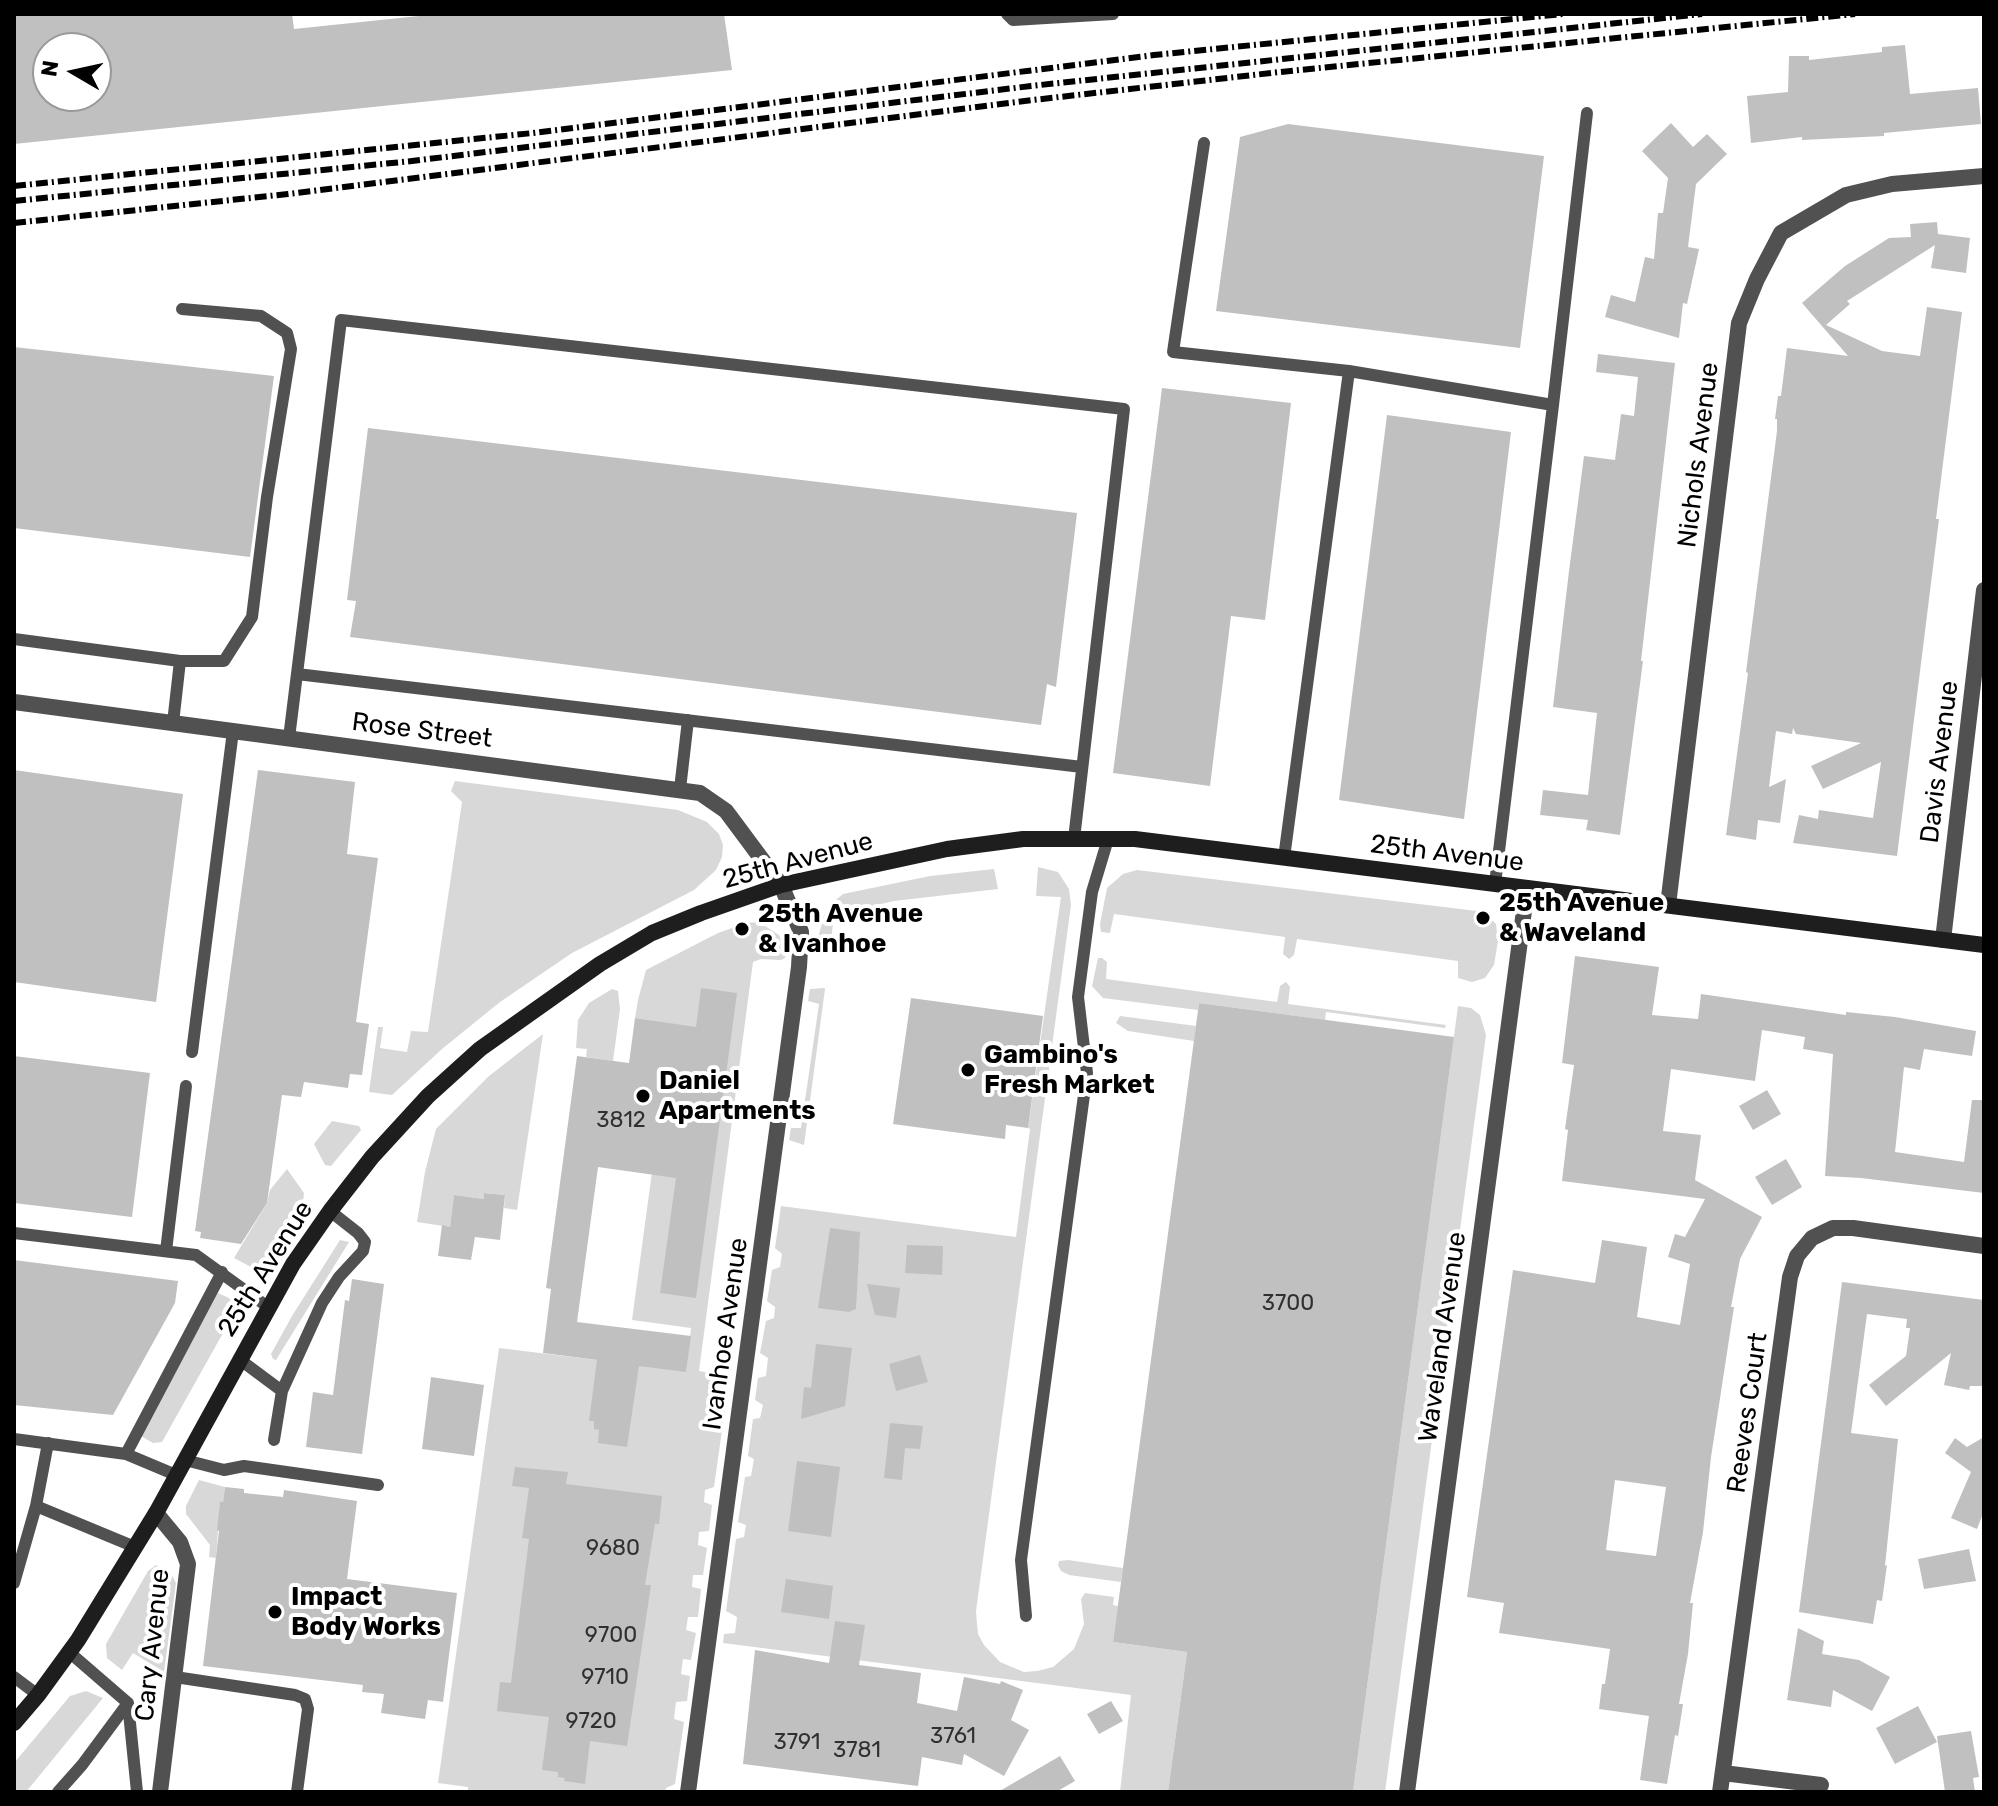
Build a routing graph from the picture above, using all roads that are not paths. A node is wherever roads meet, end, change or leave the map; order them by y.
1 (1007, 14) edge
2 (1113, 14) edge
3 (1587, 113) dead end
4 (1204, 143) dead end
5 (1984, 176) edge
6 (182, 309) dead end
7 (1349, 371) junction
8 (1553, 405) junction
9 (1984, 590) edge
10 (14, 639) edge
11 (180, 661) junction
12 (297, 674) junction
13 (14, 702) edge
14 (688, 720) junction
15 (173, 723) junction
16 (233, 731) junction
17 (289, 738) junction
18 (1082, 767) junction
19 (680, 789) junction
20 (1074, 839) junction
21 (1108, 839) junction
22 (1284, 858) junction
23 (1495, 884) junction
24 (781, 885) junction
25 (1527, 888) junction
26 (1668, 905) junction
27 (1943, 940) junction
28 (1984, 945) edge
29 (192, 1052) dead end
30 (186, 1086) dead end
31 (330, 1211) junction
32 (14, 1233) edge
33 (1984, 1246) edge
34 (166, 1251) junction
35 (222, 1272) junction
36 (268, 1307) junction
37 (239, 1359) junction
38 (282, 1391) junction
39 (14, 1439) edge
40 (274, 1440) dead end
41 (48, 1443) junction
42 (126, 1454) junction
43 (180, 1468) junction
44 (378, 1485) dead end
45 (36, 1506) junction
46 (156, 1513) junction
47 (135, 1547) junction
48 (14, 1583) edge
49 (1026, 1616) dead end
50 (69, 1652) junction
51 (14, 1677) edge
52 (175, 1677) junction
53 (38, 1695) junction
54 (128, 1703) junction
55 (14, 1723) edge
56 (1723, 1773) junction
57 (1821, 1785) dead end
58 (58, 1792) edge
59 (137, 1792) edge
60 (160, 1792) edge
61 (297, 1792) edge
62 (688, 1792) edge
63 (1407, 1792) edge
64 (1720, 1792) edge

1 - 2 lane
3 - 8 lane
4 - 7 lane
5 - 26 street, Nichols Avenue
6 - 11 lane
7 - 8 lane
7 - 22 lane
8 - 23 lane
9 - 27 street, Davis Avenue
10 - 11 lane
11 - 15 lane
12 - 14 lane
12 - 17 lane
12 - 18 lane
13 - 15 street, Rose Street
14 - 18 lane
14 - 19 lane
15 - 16 street, Rose Street
16 - 17 street, Rose Street
16 - 29 lane
17 - 19 street, Rose Street
18 - 20 lane
19 - 24 street, Rose Street
20 - 21 street, 25th Avenue
20 - 24 street, 25th Avenue
21 - 22 street, 25th Avenue
21 - 49 lane
22 - 23 street, 25th Avenue
23 - 25 street, 25th Avenue
24 - 31 street, 25th Avenue
24 - 62 street, Ivanhoe Avenue
25 - 26 street, 25th Avenue
25 - 63 street, Waveland Avenue
26 - 27 street, 25th Avenue
27 - 28 street, 25th Avenue
30 - 34 lane
31 - 36 street, 25th Avenue
31 - 38 lane
32 - 34 lane
33 - 56 street, Reeves Court
34 - 35 lane
35 - 36 lane
35 - 42 lane
36 - 37 street, 25th Avenue
37 - 38 lane
37 - 43 street, 25th Avenue
38 - 40 lane
39 - 41 lane
41 - 42 lane
41 - 45 lane
42 - 43 lane
43 - 44 lane
43 - 46 street, 25th Avenue
45 - 47 lane
45 - 48 lane
46 - 47 street, 25th Avenue
46 - 52 street, Cary Avenue
47 - 50 street, 25th Avenue
50 - 53 street, 25th Avenue
50 - 54 lane
51 - 53 lane
52 - 60 street, Cary Avenue
52 - 61 lane
53 - 55 street, 25th Avenue
54 - 58 lane
54 - 59 lane
56 - 57 street
56 - 64 street, Reeves Court

